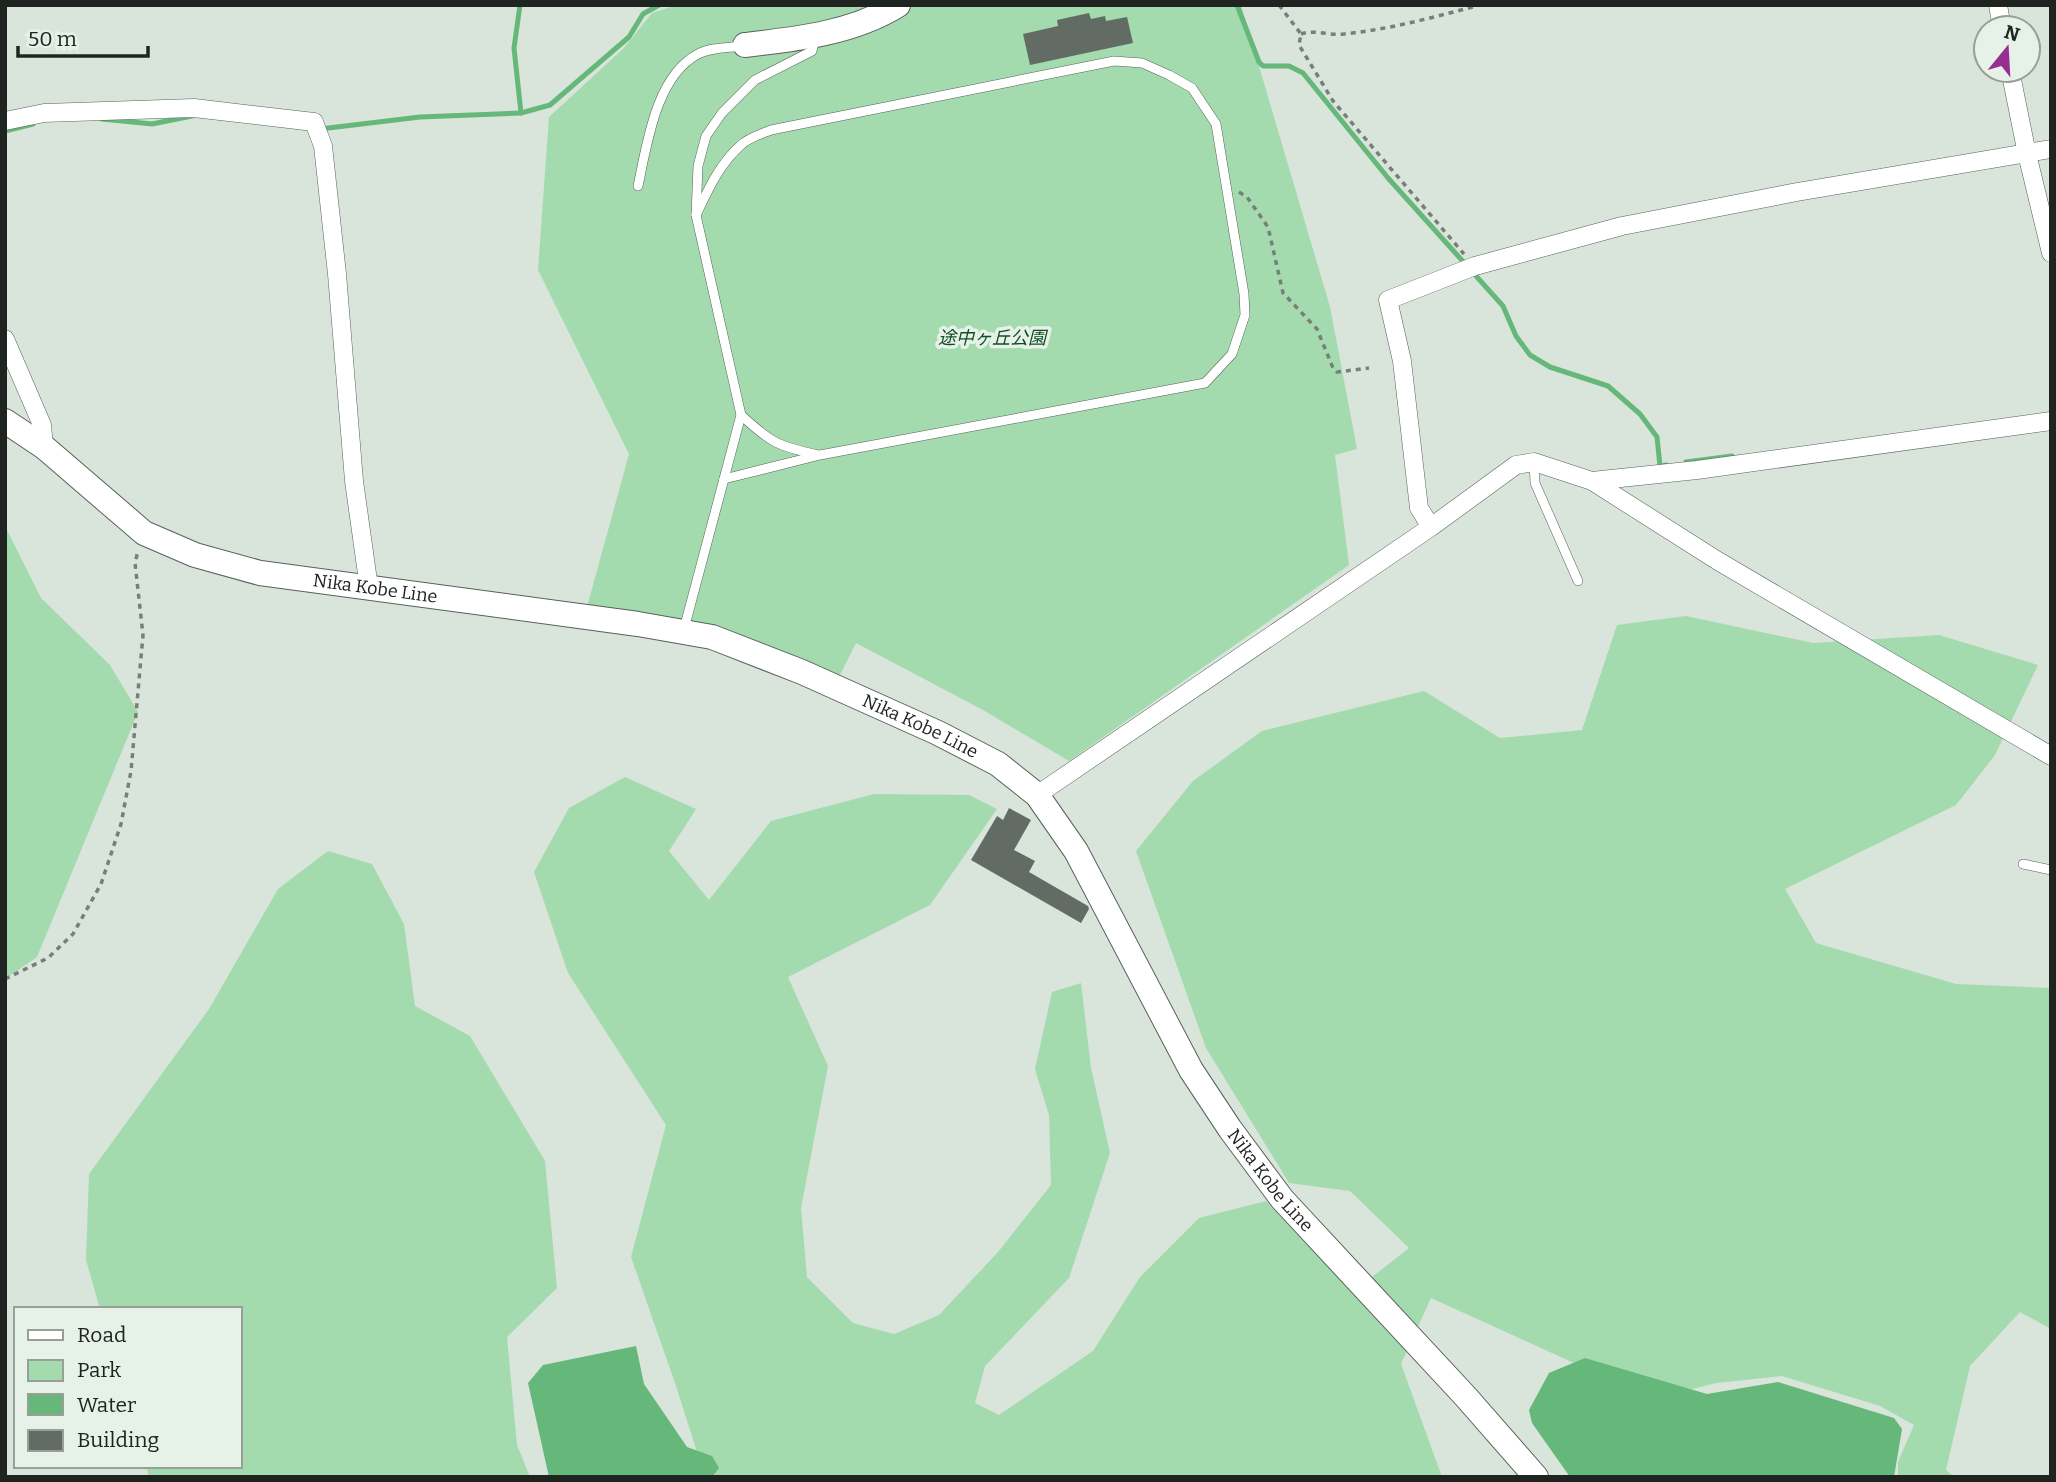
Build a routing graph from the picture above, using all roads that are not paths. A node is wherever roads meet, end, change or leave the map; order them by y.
1 (898, 5) edge
2 (816, 35) junction
3 (745, 45) joint
4 (2013, 84) edge
5 (5, 121) edge
6 (2051, 149) edge
7 (2027, 154) junction
8 (638, 186) dead end
9 (696, 215) junction
10 (2051, 253) edge
11 (5, 339) edge
12 (741, 415) junction
13 (5, 421) edge
14 (2051, 421) edge
15 (44, 447) junction
16 (820, 455) junction
17 (1534, 462) junction
18 (724, 479) junction
19 (1592, 481) junction
20 (1431, 527) junction
21 (1578, 581) dead end
22 (369, 588) junction
23 (684, 631) junction
24 (2051, 756) edge
25 (1037, 795) junction
26 (2023, 864) dead end
27 (2051, 870) edge
28 (1536, 1477) edge

1 - 2 main road
2 - 3 main road
2 - 9 lane
3 - 8 lane
4 - 7 street
5 - 22 street
6 - 7 street
7 - 10 street
7 - 20 street
9 - 12 lane
9 - 16 lane
11 - 15 street
12 - 16 lane
12 - 18 lane
13 - 15 main road, Nika Kobe Line
14 - 19 street
15 - 22 main road, Nika Kobe Line
16 - 18 lane
17 - 19 street
17 - 20 street
17 - 21 lane
18 - 23 lane
19 - 24 street
20 - 25 street
22 - 23 main road, Nika Kobe Line
23 - 25 main road, Nika Kobe Line
25 - 28 main road, Nika Kobe Line
26 - 27 lane

